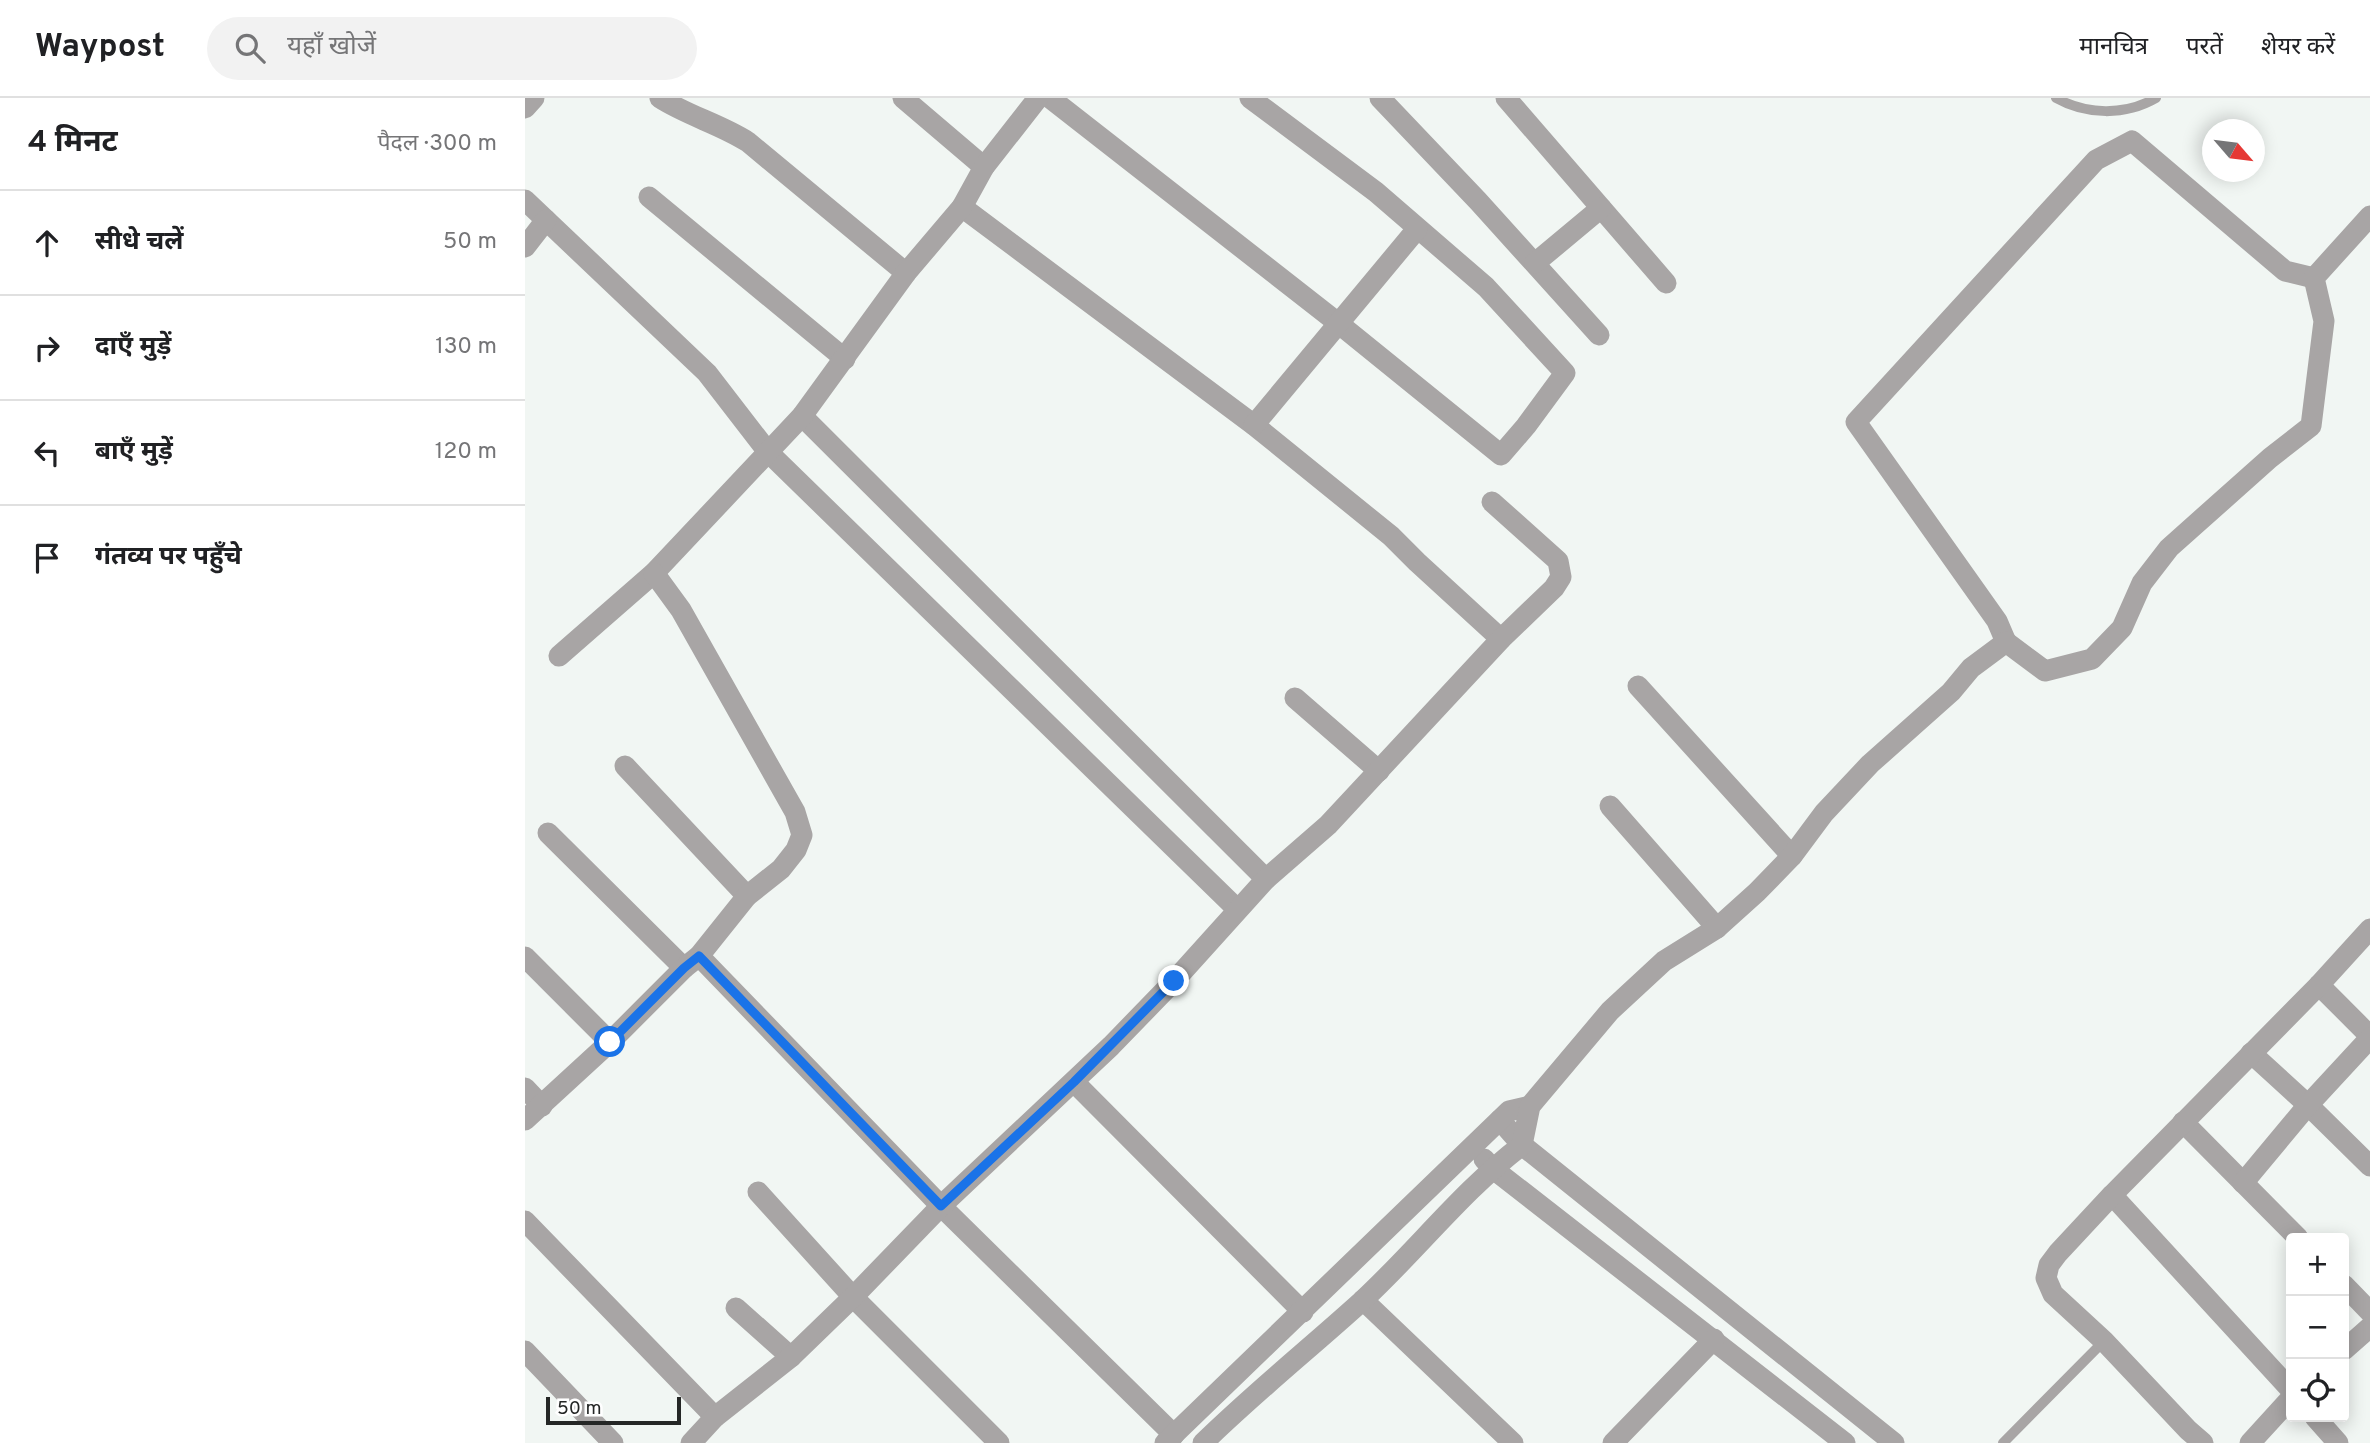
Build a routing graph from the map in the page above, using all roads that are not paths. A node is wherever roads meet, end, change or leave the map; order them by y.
1 (534, 98) edge
2 (660, 98) edge
3 (902, 98) edge
4 (1038, 98) edge
5 (1050, 98) edge
6 (1250, 98) edge
7 (1380, 98) edge
8 (1506, 98) edge
9 (2056, 98) edge
10 (2155, 98) edge
11 (525, 108) edge
12 (984, 167) junction
13 (649, 197) dead end
14 (525, 200) edge
15 (962, 207) junction
16 (1601, 208) junction
17 (2370, 216) edge
18 (546, 220) junction
19 (1417, 229) junction
20 (525, 247) edge
21 (1535, 263) junction
22 (906, 273) junction
23 (2314, 278) junction
24 (1665, 283) dead end
25 (1338, 323) junction
26 (1599, 335) dead end
27 (845, 359) junction
28 (802, 416) junction
29 (1254, 425) junction
30 (768, 452) junction
31 (1492, 502) dead end
32 (654, 573) junction
33 (1501, 639) junction
34 (2006, 642) junction
35 (559, 656) dead end
36 (1638, 686) dead end
37 (1295, 698) dead end
38 (625, 766) dead end
39 (1379, 771) junction
40 (1610, 806) dead end
41 (548, 833) dead end
42 (1792, 856) junction
43 (1266, 878) junction
44 (747, 896) junction
45 (1237, 909) junction
46 (1717, 928) junction
47 (2370, 929) edge
48 (525, 957) edge
49 (692, 962) junction
50 (2319, 985) junction
51 (2370, 1037) edge
52 (610, 1042) junction
53 (2251, 1053) junction
54 (1074, 1082) junction
55 (525, 1088) edge
56 (2308, 1105) junction
57 (542, 1106) junction
58 (1530, 1106) junction
59 (525, 1120) edge
60 (1500, 1120) junction
61 (2183, 1122) junction
62 (1523, 1145) junction
63 (1473, 1146) junction
64 (2370, 1166) edge
65 (1492, 1168) junction
66 (2243, 1183) junction
67 (758, 1192) dead end
68 (2112, 1195) junction
69 (941, 1206) junction
70 (525, 1221) edge
71 (2293, 1233) edge
72 (2349, 1290) edge
73 (853, 1297) junction
74 (1363, 1300) junction
75 (736, 1308) dead end
76 (1303, 1312) junction
77 (2370, 1312) edge
78 (1714, 1339) junction
79 (2104, 1341) junction
80 (525, 1351) edge
81 (791, 1357) junction
82 (2286, 1385) edge
83 (2286, 1403) edge
84 (715, 1417) junction
85 (2319, 1422) edge
86 (1169, 1439) edge
87 (613, 1443) edge
88 (691, 1443) edge
89 (999, 1443) edge
90 (1203, 1443) edge
91 (1513, 1443) edge
92 (1613, 1443) edge
93 (1845, 1443) edge
94 (1894, 1443) edge
95 (2003, 1443) edge
96 (2203, 1443) edge
97 (2250, 1443) edge
98 (2338, 1443) edge

1 - 11 street
2 - 22 street
3 - 12 street
4 - 12 street
5 - 25 street
6 - 19 street
7 - 21 street
8 - 16 street
9 - 10 lane
12 - 15 street
13 - 27 street
14 - 18 street
15 - 22 street
15 - 29 street
16 - 21 street
16 - 24 street
17 - 23 street
18 - 20 street
18 - 30 street
19 - 25 street
19 - 25 street
21 - 26 street
22 - 27 street
23 - 34 street
23 - 34 street
25 - 29 street
27 - 28 street
28 - 30 street
28 - 43 street
29 - 33 street
30 - 32 street
30 - 45 street
31 - 33 street
32 - 35 street
32 - 44 street
33 - 39 street
34 - 42 street
36 - 42 street
37 - 39 street
38 - 44 street
39 - 43 street
40 - 46 street
41 - 49 street
42 - 46 street
43 - 45 street
44 - 49 street
45 - 54 street
46 - 58 street
47 - 50 street
48 - 52 street
49 - 52 street
49 - 69 street
50 - 51 street
50 - 53 street
51 - 56 street
52 - 57 street
53 - 56 street
53 - 61 street
54 - 69 street
54 - 76 street
55 - 57 street
56 - 64 street
56 - 66 street
57 - 59 street
58 - 60 street
58 - 62 street
60 - 62 street
60 - 63 street
61 - 66 street
61 - 68 street
62 - 65 street
62 - 94 street
63 - 65 street
63 - 76 street
65 - 74 street
65 - 78 street
66 - 71 street
67 - 73 street
68 - 79 street
68 - 82 street
69 - 73 street
69 - 86 street
70 - 84 street
72 - 77 street
73 - 81 street
73 - 89 street
74 - 90 street
74 - 91 street
75 - 81 street
76 - 86 street
78 - 92 street
78 - 93 street
79 - 95 lane
79 - 96 street
80 - 87 street
81 - 84 street
83 - 97 street
84 - 88 street
85 - 98 street

